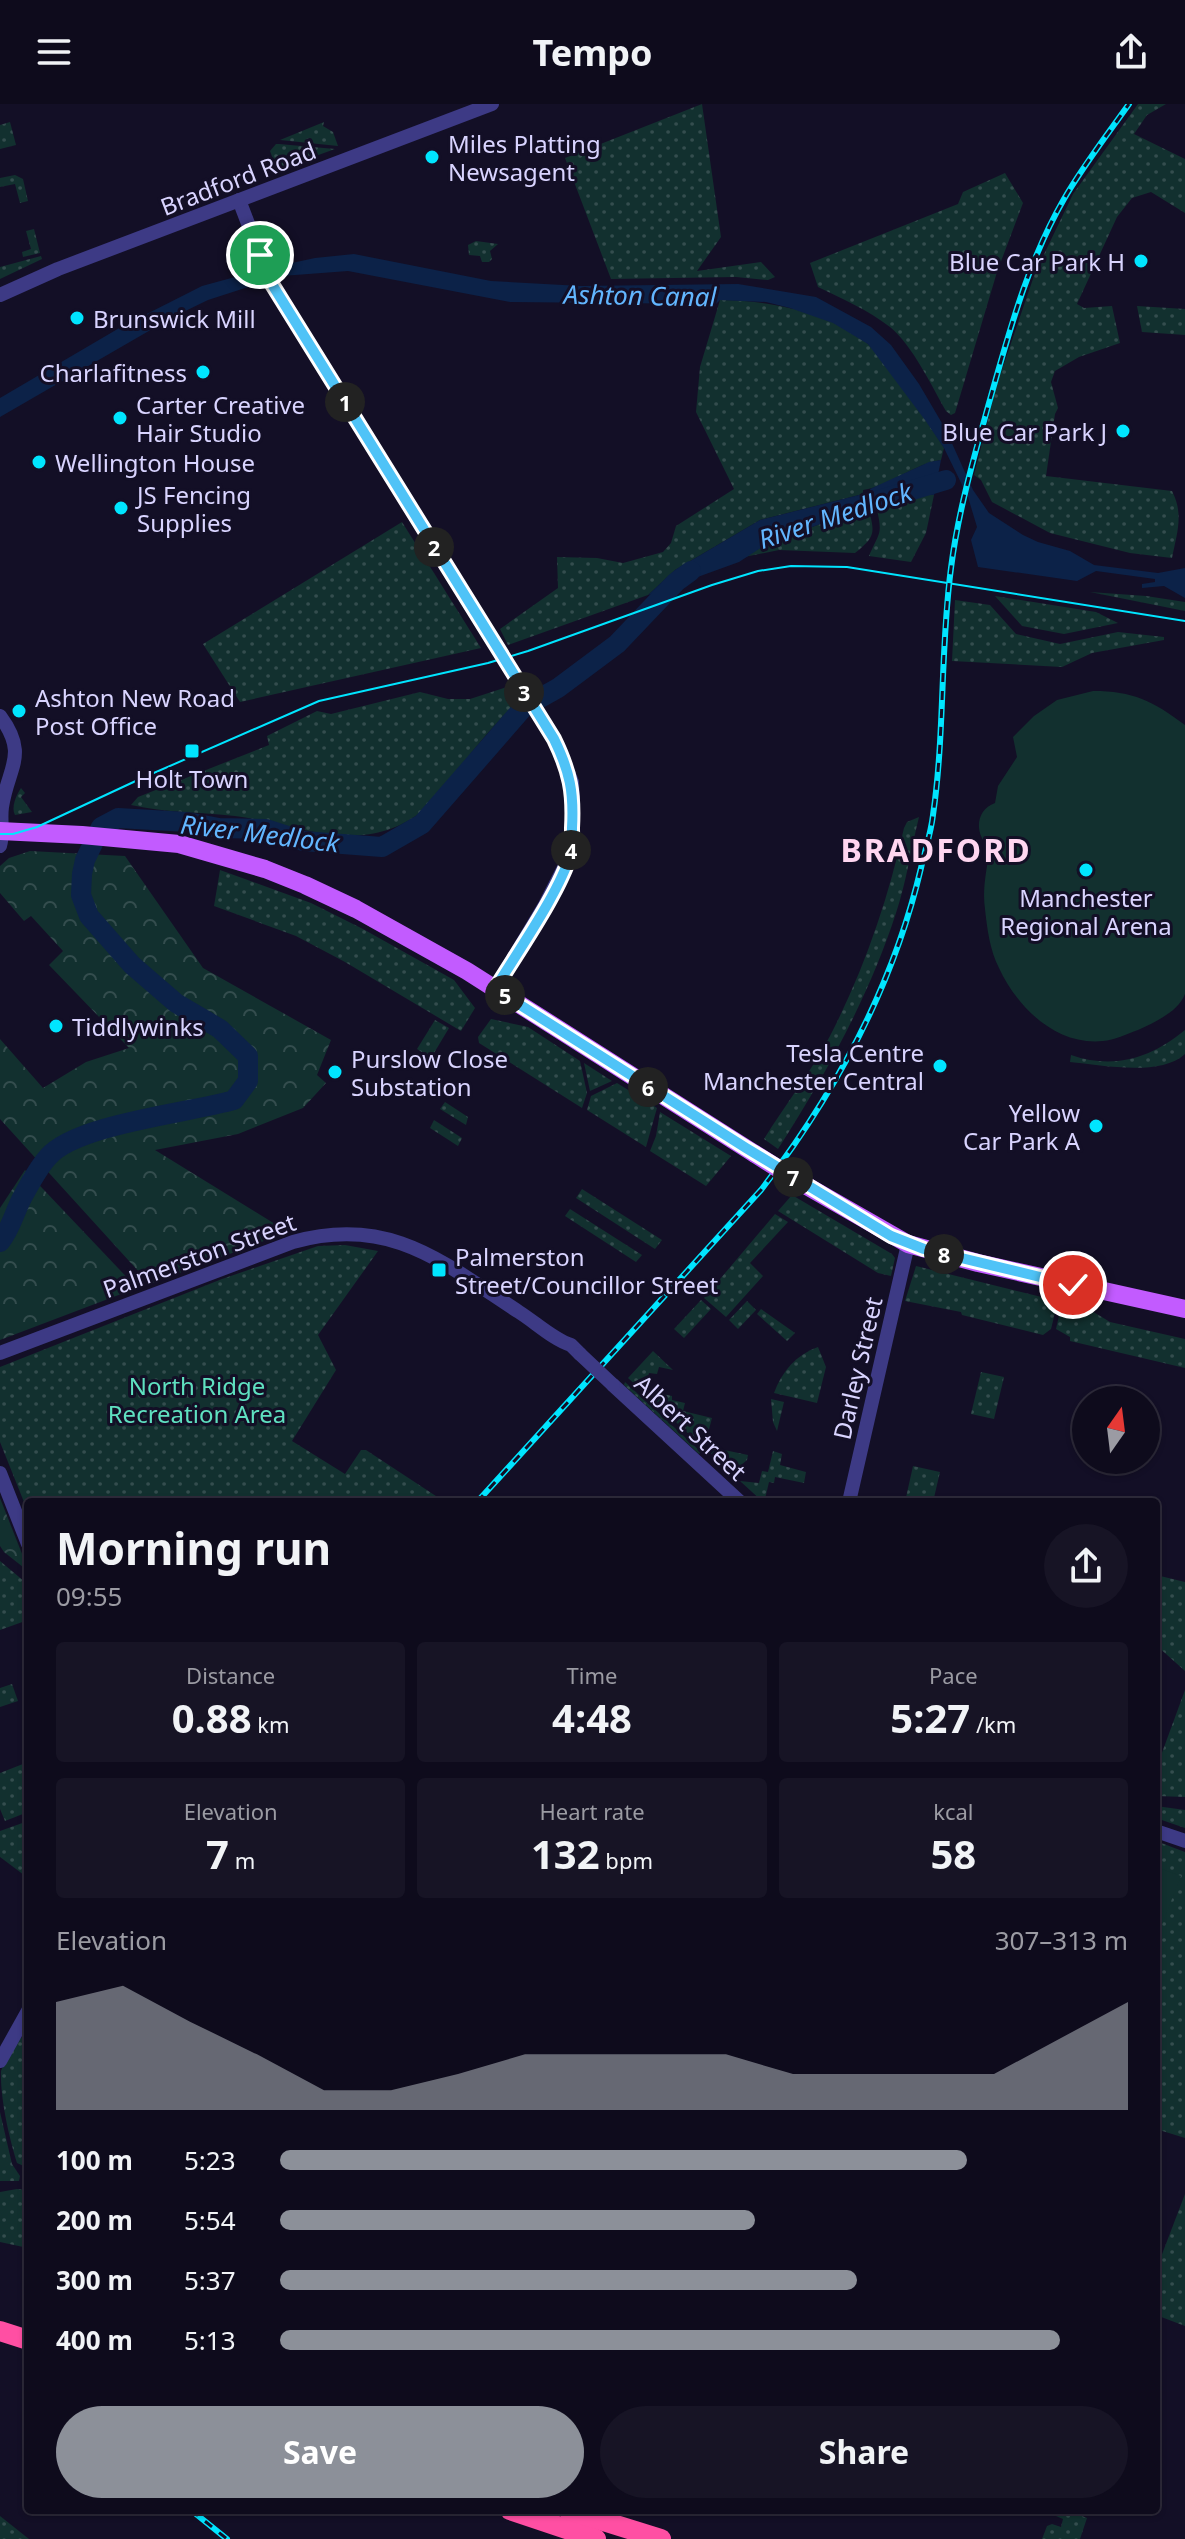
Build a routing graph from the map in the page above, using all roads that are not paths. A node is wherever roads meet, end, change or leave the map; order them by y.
1 (492, 104) edge
2 (239, 200) junction
3 (0, 295) edge
4 (0, 716) edge
5 (1, 836) edge
6 (495, 989) junction
7 (908, 1244) junction
8 (1185, 1309) edge
9 (0, 1353) edge
10 (613, 1385) joint
11 (0, 1473) edge
12 (736, 1498) edge
13 (850, 1498) edge
14 (24, 1534) edge
15 (1160, 1832) edge
16 (1185, 1841) edge
17 (24, 2018) edge
18 (0, 2061) edge
19 (0, 2331) edge
20 (24, 2339) edge
21 (522, 2514) edge
22 (577, 2514) edge
23 (620, 2533) edge
24 (596, 2539) edge
25 (661, 2539) edge

1 - 2 street, Bradford Road
2 - 3 street, Bradford Road
2 - 6 street, bridge
4 - 5 street
5 - 6 main road
6 - 7 main road, bridge
7 - 8 main road
7 - 13 street, Darley Street
9 - 10 street, Palmerston Street, bridge
10 - 12 street, Albert Street
11 - 14 street
15 - 16 street
17 - 18 street
19 - 20 highway
21 - 24 highway
22 - 23 highway
23 - 25 highway

